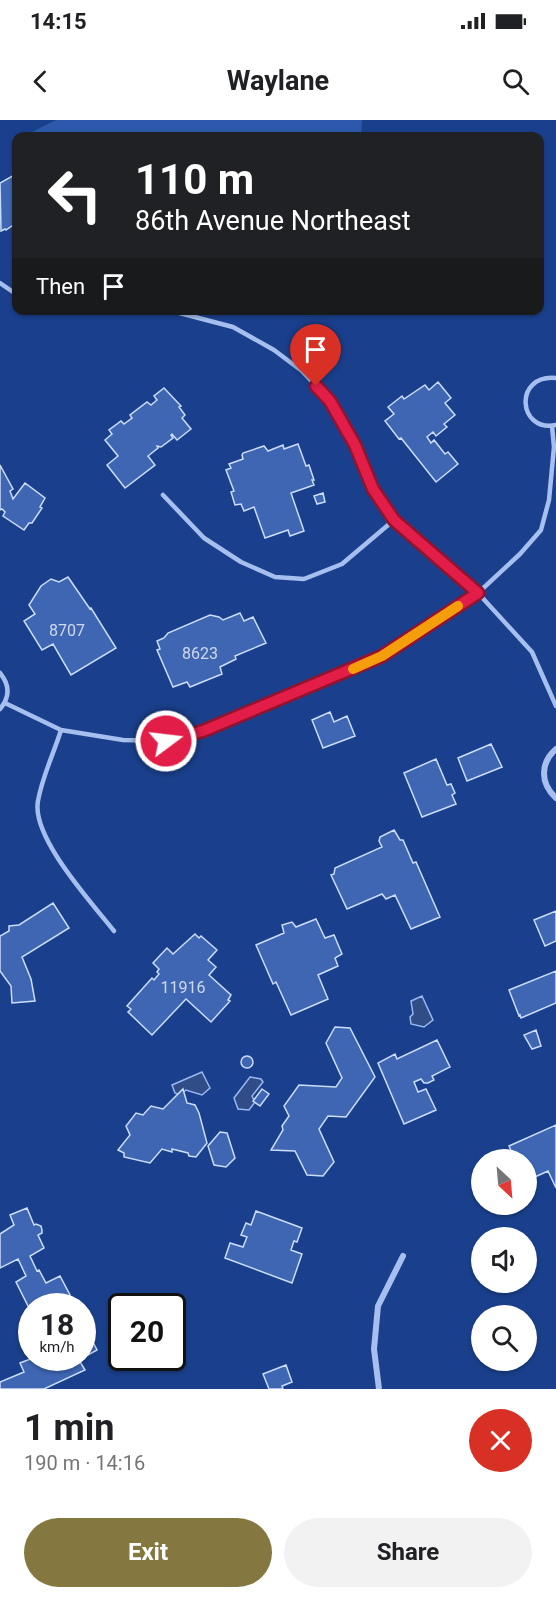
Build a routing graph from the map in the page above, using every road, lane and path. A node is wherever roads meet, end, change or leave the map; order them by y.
1 (187, 315) edge
2 (556, 378) edge
3 (554, 426) edge
4 (163, 495) dead end
5 (394, 520) junction
6 (478, 593) junction
7 (0, 673) edge
8 (5, 704) junction
9 (556, 706) edge
10 (0, 709) edge
11 (62, 730) junction
12 (556, 749) edge
13 (556, 798) edge
14 (114, 931) dead end
15 (404, 1256) dead end
16 (379, 1389) edge

1 - 5 lane
2 - 3 lane
3 - 6 lane
4 - 5 lane
5 - 6 lane
6 - 9 lane
6 - 11 lane
7 - 8 lane
8 - 10 lane
8 - 11 lane
11 - 14 lane
12 - 13 street
15 - 16 street

